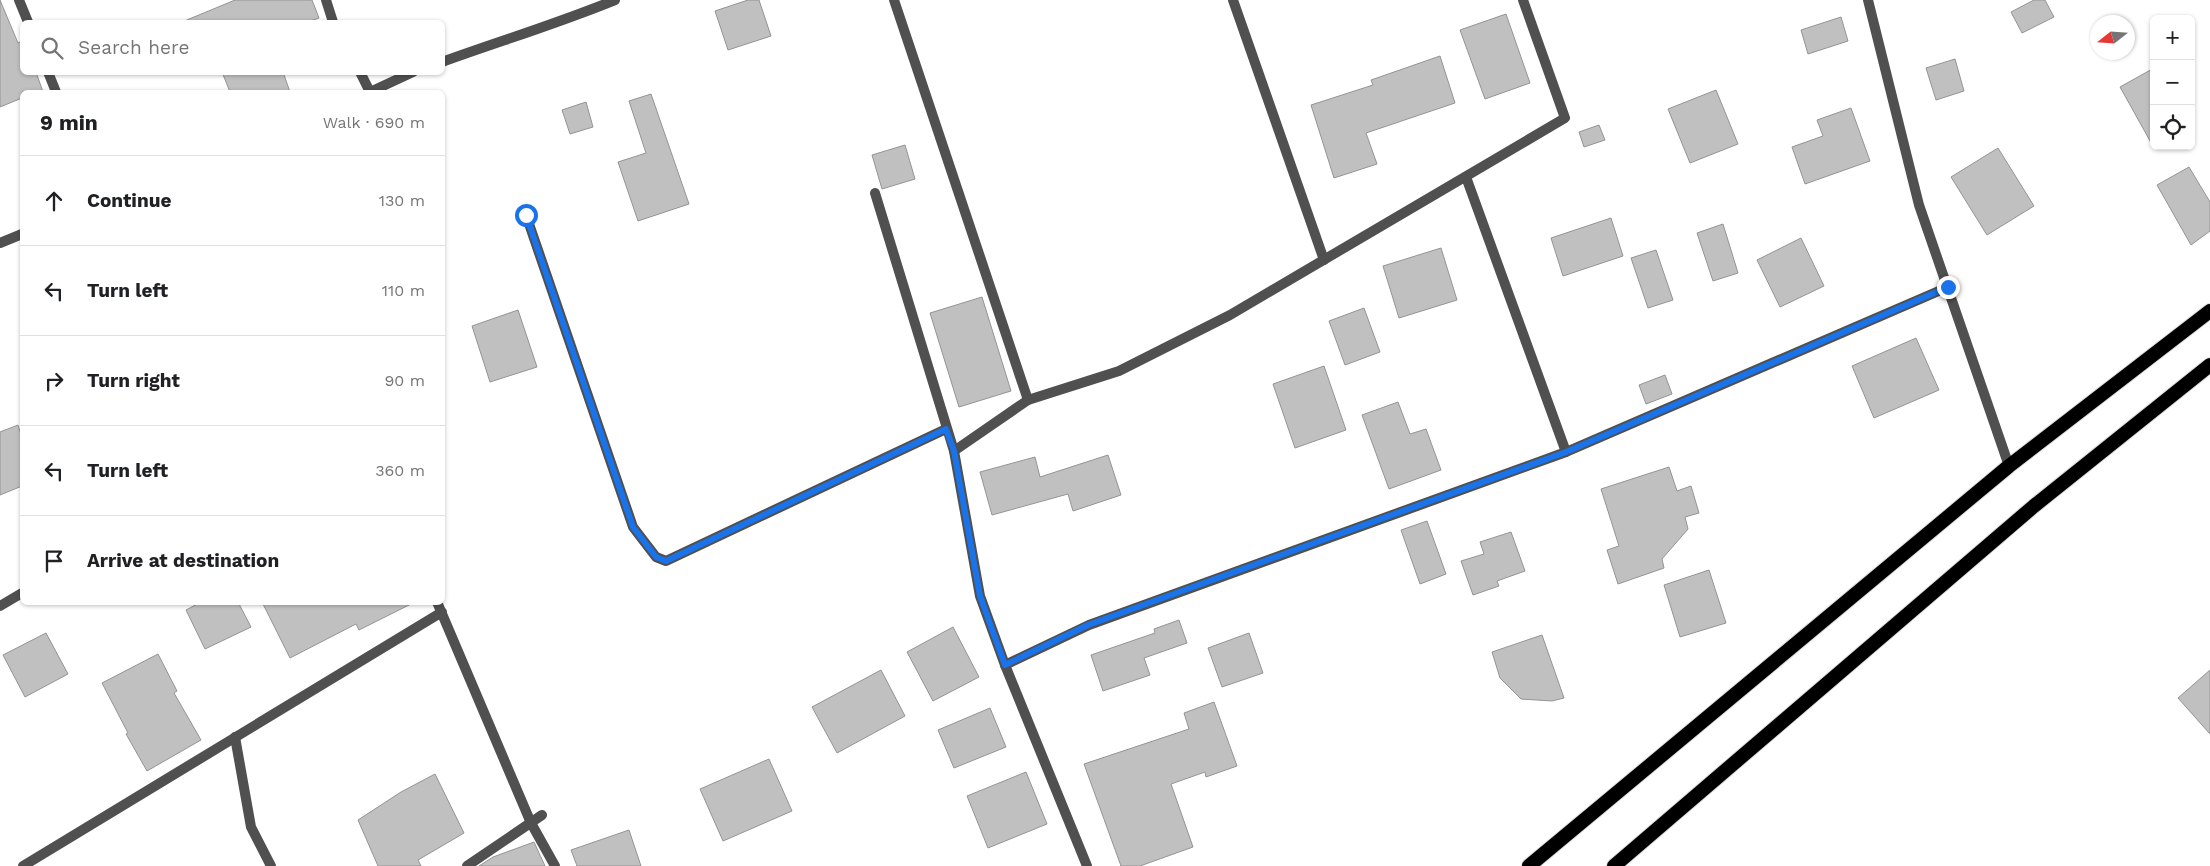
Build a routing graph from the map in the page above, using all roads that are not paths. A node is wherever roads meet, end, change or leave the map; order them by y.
1 (20, 0) edge
2 (326, 0) edge
3 (615, 0) edge
4 (894, 0) edge
5 (1233, 0) edge
6 (1523, 0) edge
7 (1868, 0) edge
8 (27, 20) edge
9 (332, 20) edge
10 (445, 61) edge
11 (49, 75) edge
12 (362, 75) edge
13 (407, 75) edge
14 (55, 90) edge
15 (369, 90) edge
16 (374, 90) edge
17 (1466, 177) junction
18 (875, 193) dead end
19 (526, 215) dead end
20 (20, 235) edge
21 (0, 243) edge
22 (1324, 260) junction
23 (1948, 287) junction
24 (2210, 311) edge
25 (2210, 366) edge
26 (1028, 400) junction
27 (946, 429) junction
28 (954, 451) junction
29 (1566, 452) junction
30 (2009, 466) junction
31 (20, 594) edge
32 (0, 606) edge
33 (440, 607) edge
34 (1005, 665) junction
35 (235, 737) junction
36 (542, 816) dead end
37 (531, 823) junction
38 (23, 866) edge
39 (271, 866) edge
40 (467, 866) edge
41 (555, 866) edge
42 (1086, 866) edge
43 (1530, 866) edge
44 (1614, 866) edge

1 - 8 street
2 - 9 street
3 - 10 street
4 - 26 street
5 - 22 street
6 - 17 street
7 - 23 street
11 - 14 street
12 - 15 street
13 - 16 street
17 - 22 street
17 - 29 street
18 - 27 street
19 - 27 street
20 - 21 street
22 - 26 street
23 - 29 street
23 - 30 street
24 - 30 highway
25 - 44 highway
26 - 28 street
27 - 28 street
28 - 34 street
29 - 34 street
30 - 43 highway
31 - 32 street
33 - 35 street
33 - 37 street
34 - 42 street
35 - 38 street
35 - 39 street
36 - 37 street
37 - 40 street
37 - 41 street

